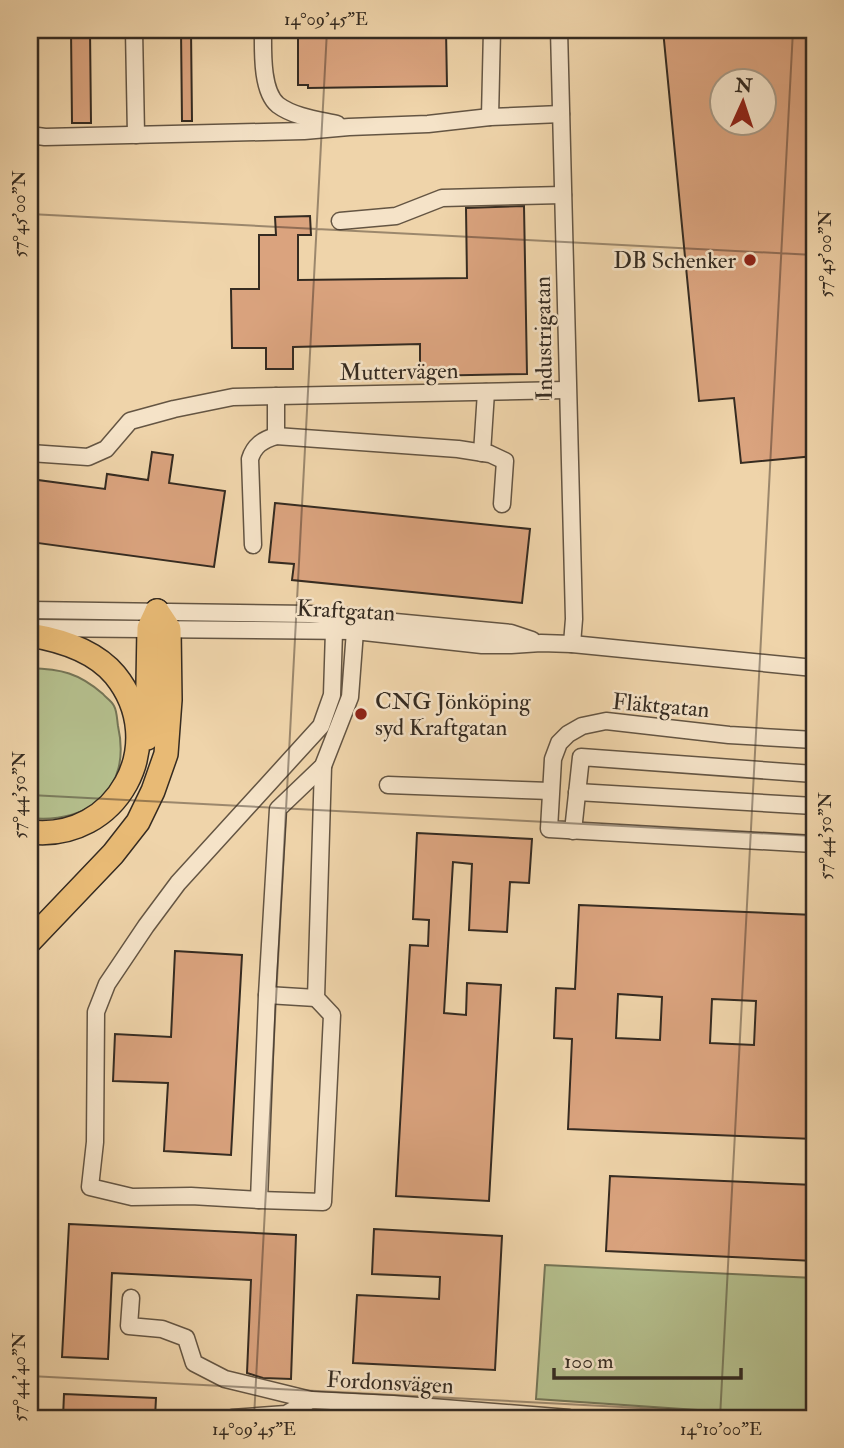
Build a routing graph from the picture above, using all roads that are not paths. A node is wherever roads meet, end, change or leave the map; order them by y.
1 (134, 30) edge
2 (263, 30) edge
3 (492, 30) edge
4 (559, 30) edge
5 (561, 114) junction
6 (490, 117) junction
7 (349, 127) junction
8 (30, 135) edge
9 (136, 135) junction
10 (563, 195) junction
11 (340, 221) dead end
12 (566, 390) junction
13 (486, 392) junction
14 (276, 396) junction
15 (276, 436) junction
16 (30, 453) edge
17 (482, 453) junction
18 (502, 504) dead end
19 (253, 545) dead end
20 (30, 610) edge
21 (347, 616) junction
22 (158, 622) junction
23 (30, 628) edge
24 (334, 631) junction
25 (355, 631) junction
26 (30, 635) edge
27 (541, 643) junction
28 (572, 644) junction
29 (814, 668) edge
30 (814, 740) edge
31 (323, 766) junction
32 (814, 774) edge
33 (131, 776) junction
34 (388, 785) dead end
35 (551, 791) junction
36 (578, 792) junction
37 (814, 806) edge
38 (573, 831) junction
39 (30, 832) edge
40 (814, 844) edge
41 (30, 941) edge
42 (267, 995) junction
43 (316, 998) junction
44 (259, 1200) junction
45 (131, 1298) dead end
46 (311, 1400) junction
47 (362, 1410) edge
48 (549, 1417) edge
49 (232, 1418) edge
50 (569, 1418) edge

1 - 9 street
2 - 7 street
3 - 6 street
4 - 5 street, Industrigatan
5 - 6 street
5 - 10 street, Industrigatan
6 - 7 street
7 - 9 street
8 - 9 street
10 - 11 street
10 - 12 street, Industrigatan
12 - 13 street, Muttervägen
12 - 28 street, Industrigatan
13 - 14 street, Muttervägen
13 - 17 street
14 - 15 street
14 - 16 street, Muttervägen
15 - 17 street
15 - 19 street
17 - 18 street
20 - 22 street
21 - 22 street, Kraftgatan
21 - 24 street
21 - 25 street
21 - 27 street, Kraftgatan
22 - 23 street
22 - 24 street, Kraftgatan
22 - 33 highway
22 - 41 highway
24 - 25 street, Kraftgatan
24 - 44 street
25 - 27 street, Kraftgatan
25 - 31 street
26 - 33 highway
27 - 28 street, Kraftgatan
28 - 29 street, Kraftgatan
30 - 35 street, Fläktgatan
31 - 42 street
31 - 43 street
32 - 36 street
33 - 39 highway
34 - 35 street
35 - 38 street
36 - 37 street
36 - 38 street
38 - 40 street
42 - 43 street
42 - 44 street
43 - 44 street
45 - 46 street
46 - 47 street, Fordonsvägen
46 - 49 street, Fordonsvägen
47 - 48 street, Fordonsvägen
48 - 50 street, Fordonsvägen

